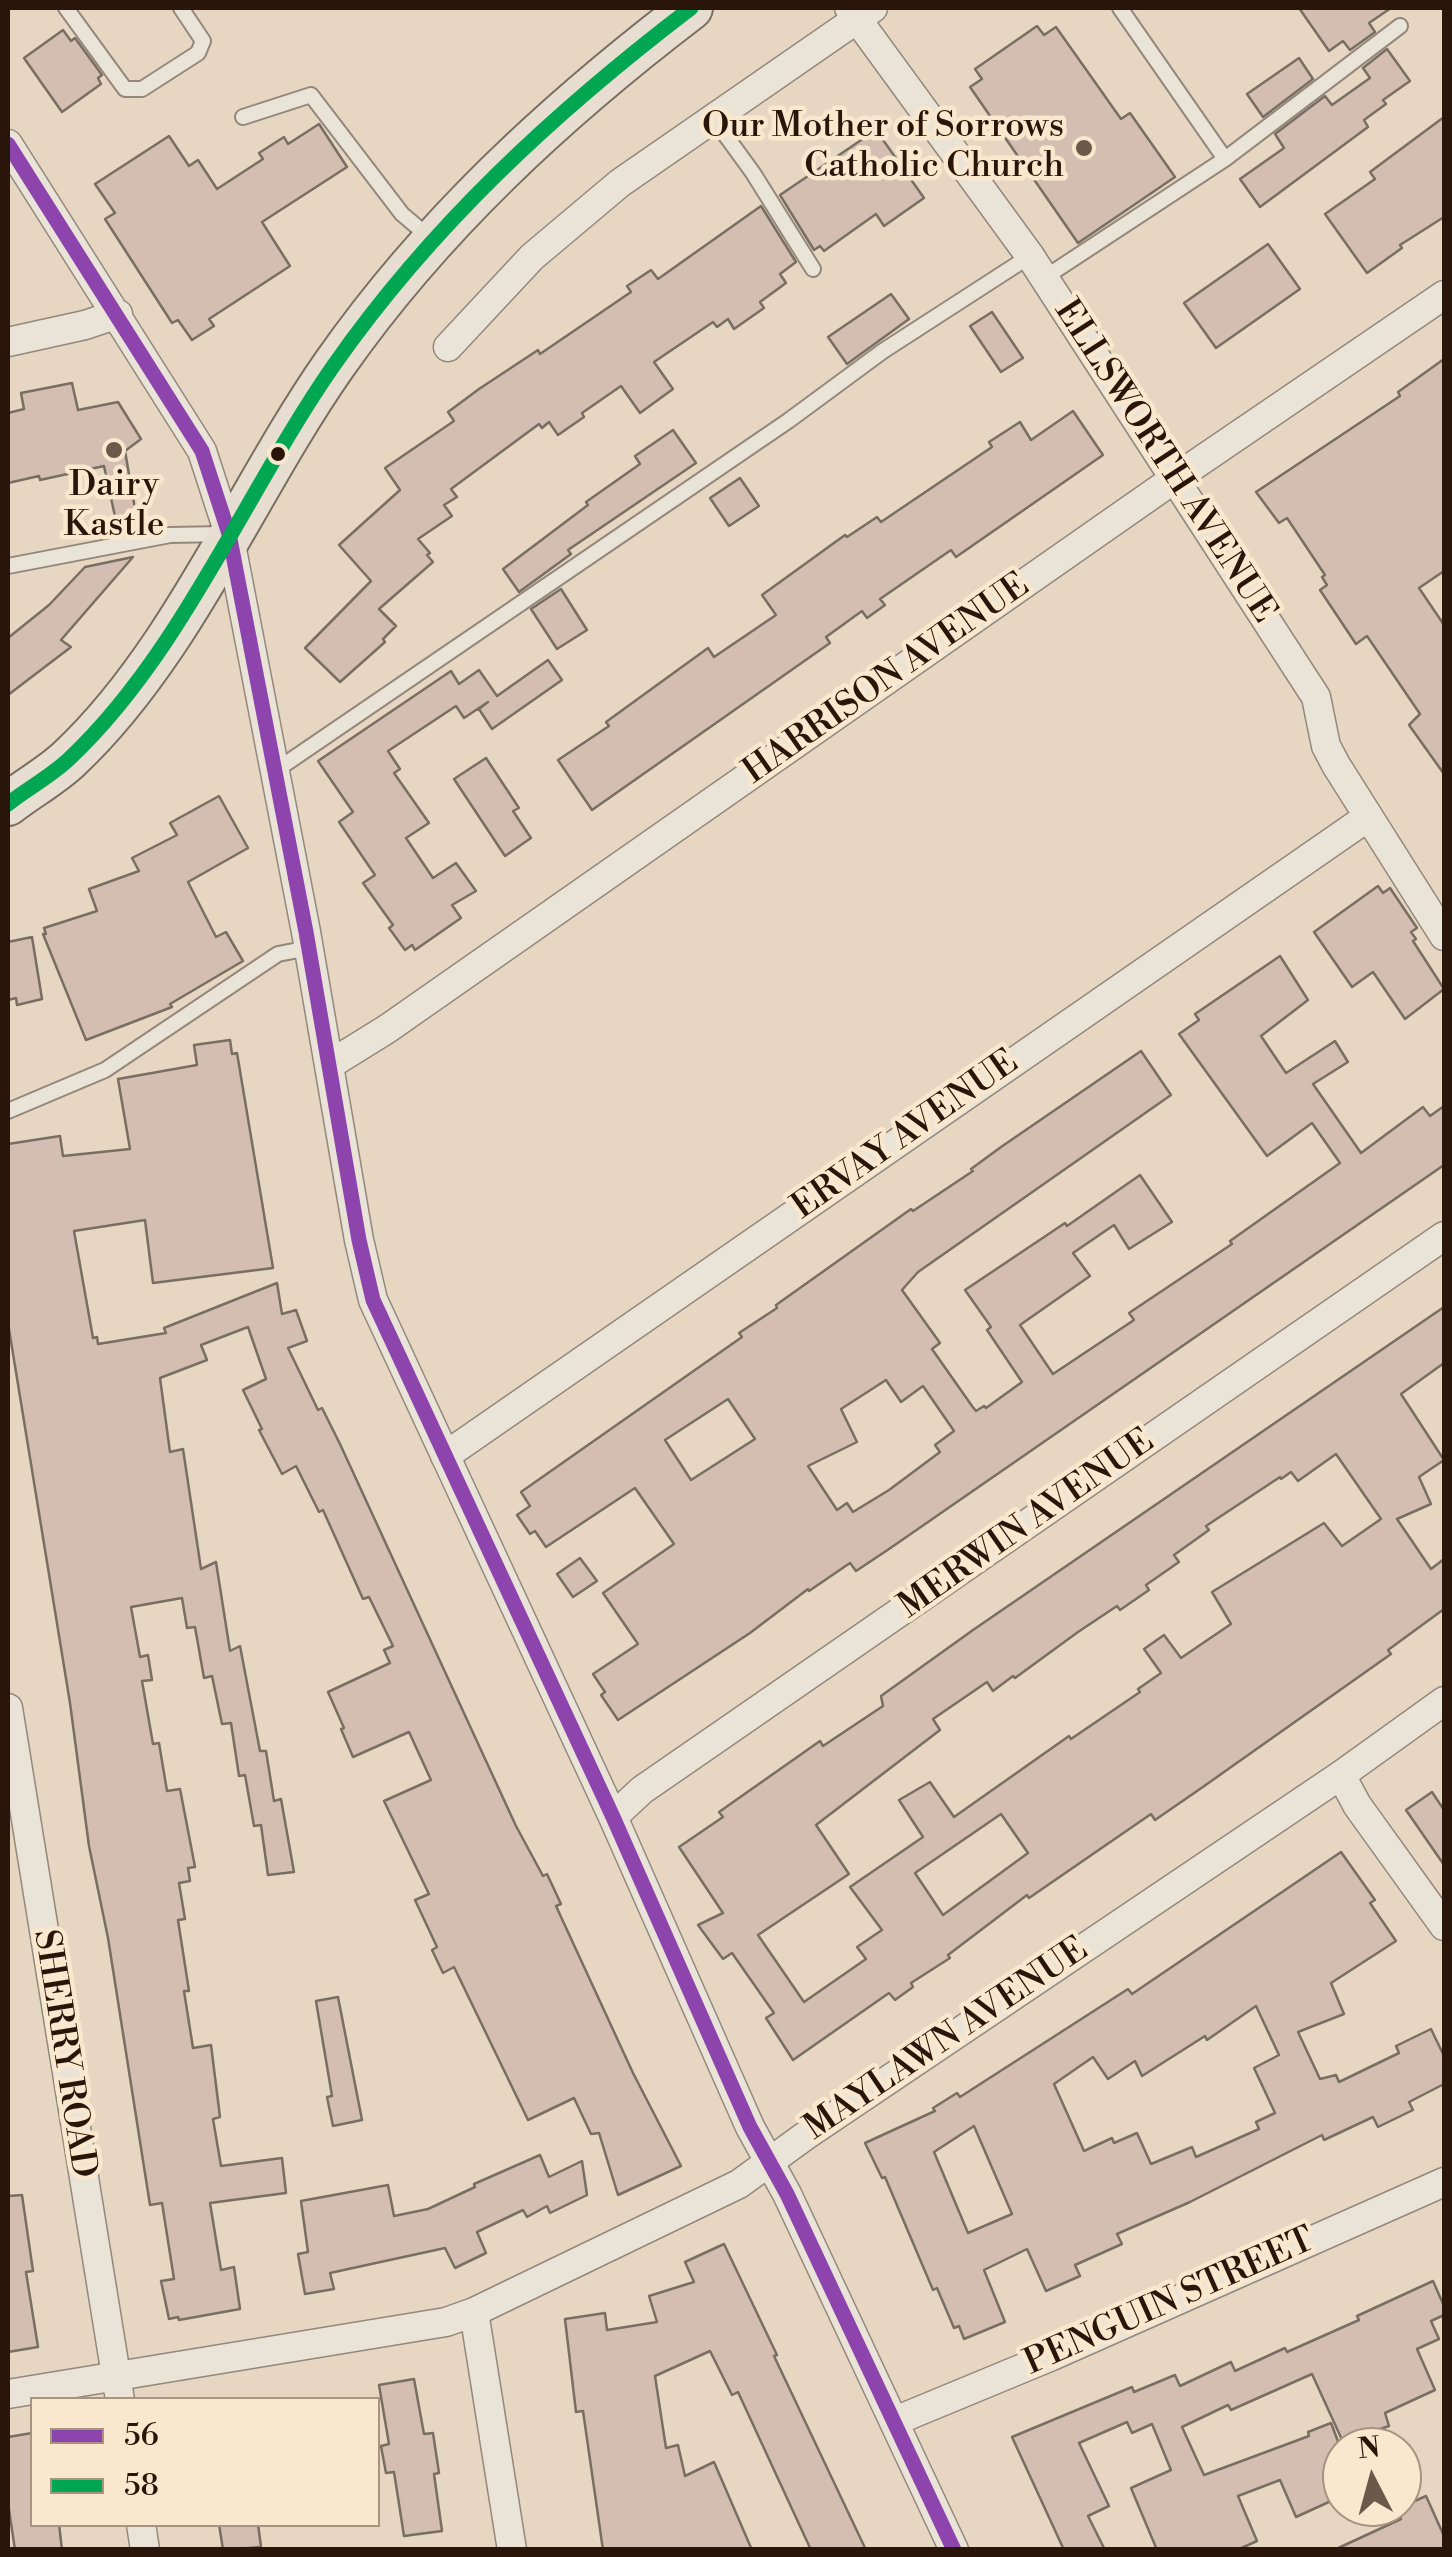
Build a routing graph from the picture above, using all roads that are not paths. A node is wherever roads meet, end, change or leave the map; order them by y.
1 (66, 8) edge
2 (181, 8) edge
3 (691, 8) edge
4 (1120, 8) edge
5 (859, 11) edge
6 (1400, 26) dead end
7 (243, 117) dead end
8 (712, 117) junction
9 (8, 144) edge
10 (1224, 159) junction
11 (433, 240) junction
12 (1037, 266) junction
13 (813, 269) dead end
14 (1444, 295) edge
15 (118, 314) junction
16 (8, 342) edge
17 (448, 347) dead end
18 (1174, 479) junction
19 (229, 534) junction
20 (8, 566) edge
21 (274, 772) junction
22 (8, 804) edge
23 (1368, 817) junction
24 (1444, 936) edge
25 (308, 948) junction
26 (329, 1064) junction
27 (8, 1111) edge
28 (1444, 1236) edge
29 (445, 1456) junction
30 (1444, 1701) edge
31 (8, 1708) edge
32 (1341, 1775) junction
33 (613, 1817) junction
34 (1444, 1926) edge
35 (770, 2164) junction
36 (1444, 2182) edge
37 (474, 2312) junction
38 (118, 2388) edge
39 (8, 2394) edge
40 (895, 2421) junction
41 (512, 2550) edge
42 (954, 2550) edge

1 - 2 lane
3 - 11 main road
4 - 10 lane
5 - 8 street
5 - 12 street, ELLSWORTH AVENUE
6 - 10 lane
7 - 11 lane
8 - 13 lane
8 - 17 street
9 - 15 street
10 - 12 lane
11 - 19 main road
12 - 18 street, ELLSWORTH AVENUE
12 - 21 lane
14 - 18 street, HARRISON AVENUE
15 - 16 street
15 - 19 street
18 - 23 street, ELLSWORTH AVENUE
18 - 26 street, HARRISON AVENUE
19 - 20 lane
19 - 21 street
19 - 22 main road
21 - 25 street
23 - 24 street, ELLSWORTH AVENUE
23 - 29 street, ERVAY AVENUE
25 - 26 street
25 - 27 lane
26 - 29 street
28 - 33 street, MERWIN AVENUE
29 - 33 street
30 - 32 street, MAYLAWN AVENUE
31 - 38 street, SHERRY ROAD
32 - 34 street
32 - 35 street, MAYLAWN AVENUE
33 - 35 street
35 - 37 street, MAYLAWN AVENUE
35 - 40 street
36 - 40 street, PENGUIN STREET
37 - 38 street, MAYLAWN AVENUE
37 - 41 street
38 - 39 street, MAYLAWN AVENUE
40 - 42 street

